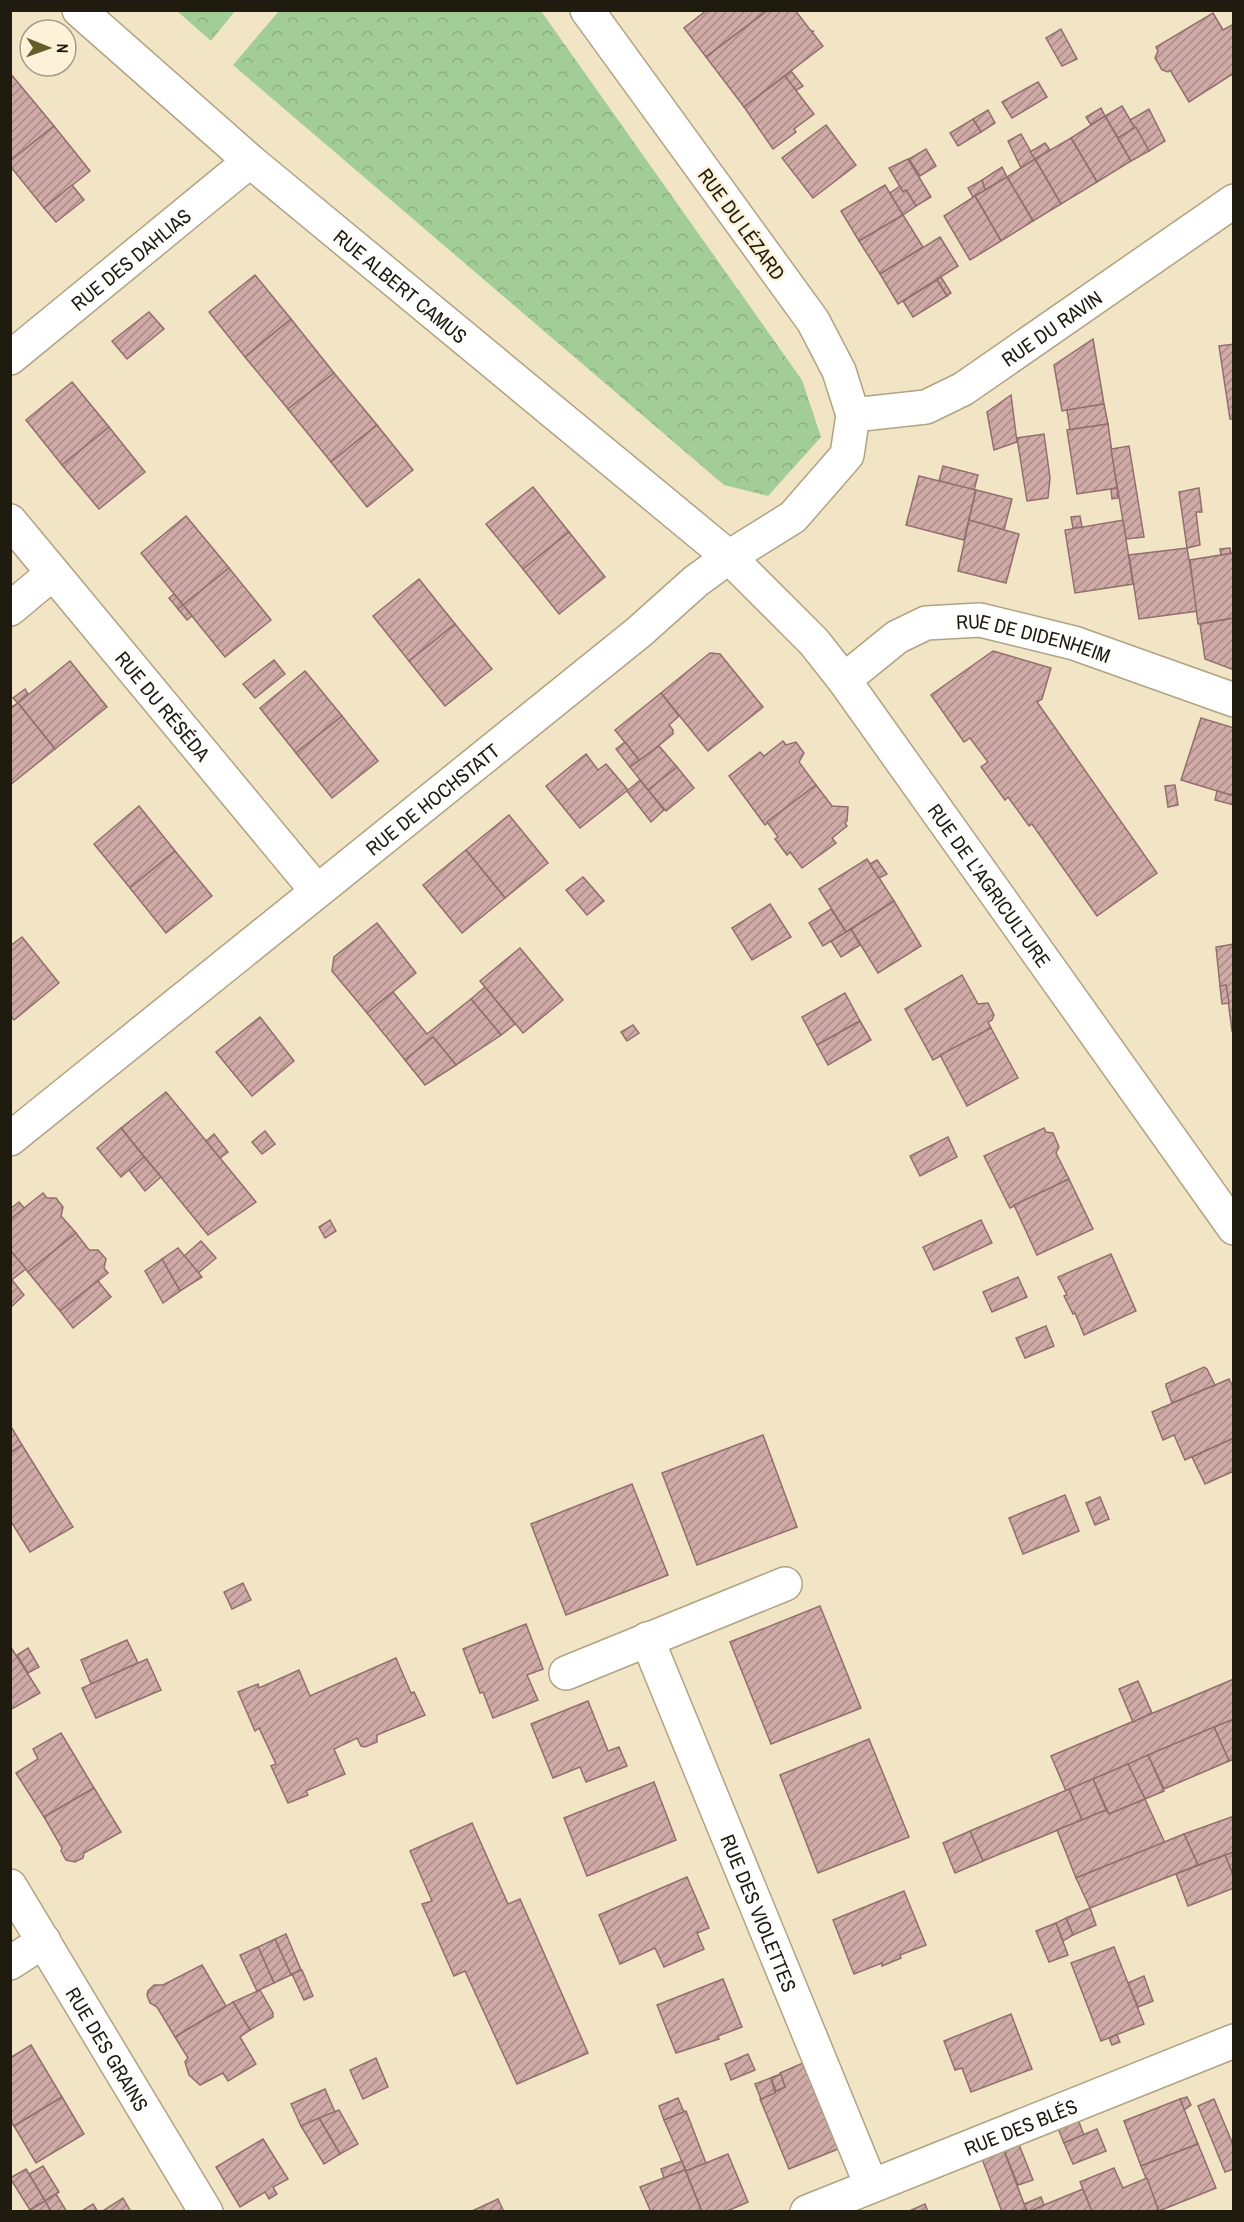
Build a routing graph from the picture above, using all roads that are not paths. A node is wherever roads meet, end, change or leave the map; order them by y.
1 (79, 10) edge
2 (587, 10) edge
3 (249, 160) junction
4 (1233, 201) edge
5 (10, 358) edge
6 (853, 415) junction
7 (847, 455) joint
8 (10, 521) edge
9 (729, 557) junction
10 (53, 573) junction
11 (10, 609) edge
12 (844, 680) junction
13 (1233, 699) edge
14 (317, 891) junction
15 (10, 1139) edge
16 (1233, 1228) edge
17 (785, 1584) dead end
18 (647, 1640) junction
19 (566, 1673) dead end
20 (10, 1886) edge
21 (44, 1941) junction
22 (10, 1963) edge
23 (1233, 2041) edge
24 (872, 2185) junction
25 (207, 2211) edge
26 (807, 2211) edge

1 - 3 street, RUE ALBERT CAMUS
2 - 6 street, RUE DU LÉZARD
3 - 5 street, RUE DES DAHLIAS
3 - 9 street, RUE ALBERT CAMUS
4 - 6 street, RUE DU RAVIN
6 - 7 street, RUE DU LÉZARD
7 - 9 street, RUE DE HOCHSTATT
8 - 10 street, RUE DU RÉSÉDA
9 - 12 street, RUE DE L'AGRICULTURE
9 - 14 street, RUE DE HOCHSTATT
10 - 11 street
10 - 14 street, RUE DU RÉSÉDA
12 - 13 street, RUE DE DIDENHEIM
12 - 16 street, RUE DE L'AGRICULTURE
14 - 15 street, RUE DE HOCHSTATT
17 - 18 street
18 - 19 street
18 - 24 street, RUE DES VIOLETTES
20 - 21 street, RUE DES GRAINS
21 - 22 street
21 - 25 street, RUE DES GRAINS
23 - 24 street, RUE DES BLÉS
24 - 26 street, RUE DES BLÉS

